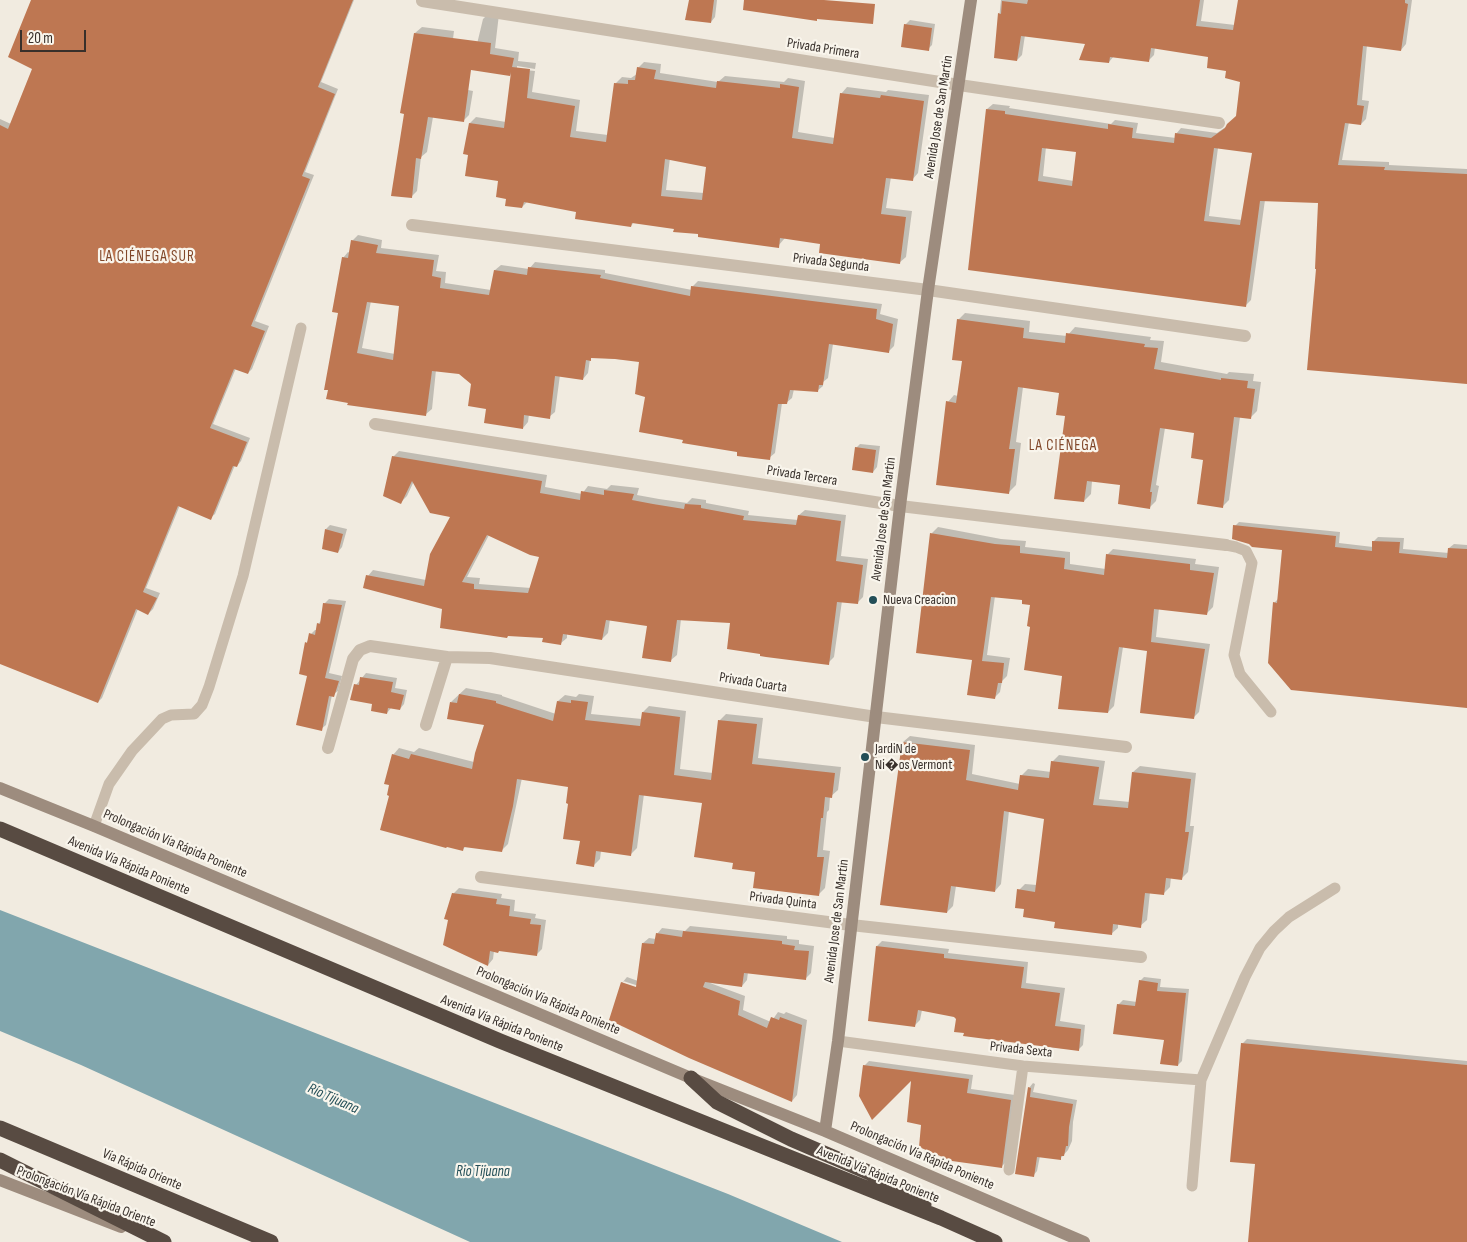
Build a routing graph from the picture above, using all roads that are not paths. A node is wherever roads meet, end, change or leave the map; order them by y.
1 (421, 0) edge
2 (971, 0) edge
3 (959, 85) junction
4 (1219, 123) dead end
5 (412, 225) dead end
6 (928, 290) junction
7 (301, 328) dead end
8 (1245, 336) dead end
9 (375, 424) dead end
10 (900, 506) junction
11 (1226, 545) joint
12 (447, 656) junction
13 (1270, 712) dead end
14 (876, 717) junction
15 (426, 725) dead end
16 (328, 748) dead end
17 (1126, 748) dead end
18 (0, 788) edge
19 (94, 826) junction
20 (0, 829) edge
21 (481, 877) dead end
22 (1335, 888) dead end
23 (851, 925) junction
24 (1141, 957) dead end
25 (838, 1041) junction
26 (1023, 1066) junction
27 (691, 1078) junction
28 (1201, 1080) junction
29 (0, 1128) edge
30 (825, 1131) junction
31 (0, 1160) edge
32 (1009, 1170) dead end
33 (0, 1180) edge
34 (1192, 1186) dead end
35 (941, 1218) junction
36 (163, 1242) edge
37 (271, 1242) edge
38 (995, 1242) edge
39 (1084, 1242) edge

1 - 3 street, Privada Primera
2 - 3 main road, Avenida Jose de San Martin
3 - 4 street, Privada Primera
3 - 6 main road, Avenida Jose de San Martin
5 - 6 street, Privada Segunda
6 - 8 street, Privada Segunda
6 - 10 main road, Avenida Jose de San Martin
7 - 19 lane
9 - 10 street, Privada Tercera
10 - 11 street, Privada Tercera
10 - 14 main road, Avenida Jose de San Martin
11 - 13 lane
12 - 14 street, Privada Cuarta
12 - 15 street
12 - 16 street, Privada Cuarta
14 - 17 street, Privada Cuarta
14 - 23 main road, Avenida Jose de San Martin
18 - 19 main road, Prolongación Vía Rápida Poniente
19 - 27 main road, Prolongación Vía Rápida Poniente
20 - 35 highway, Avenida Vía Rápida Poniente
21 - 23 street, Privada Quinta
22 - 28 lane
23 - 24 street, Privada Quinta
23 - 25 main road, Avenida Jose de San Martin
25 - 26 lane, Privada Sexta
25 - 30 main road, Avenida Jose de San Martin
26 - 28 lane, Privada Sexta
26 - 32 lane
27 - 30 main road, Prolongación Vía Rápida Poniente
27 - 35 highway
28 - 34 lane
29 - 37 highway, Vía Rápida Oriente
30 - 39 main road, Prolongación Vía Rápida Poniente
31 - 36 highway
33 - 36 main road, Prolongación Vía Rápida Oriente
35 - 38 highway, Avenida Vía Rápida Poniente

